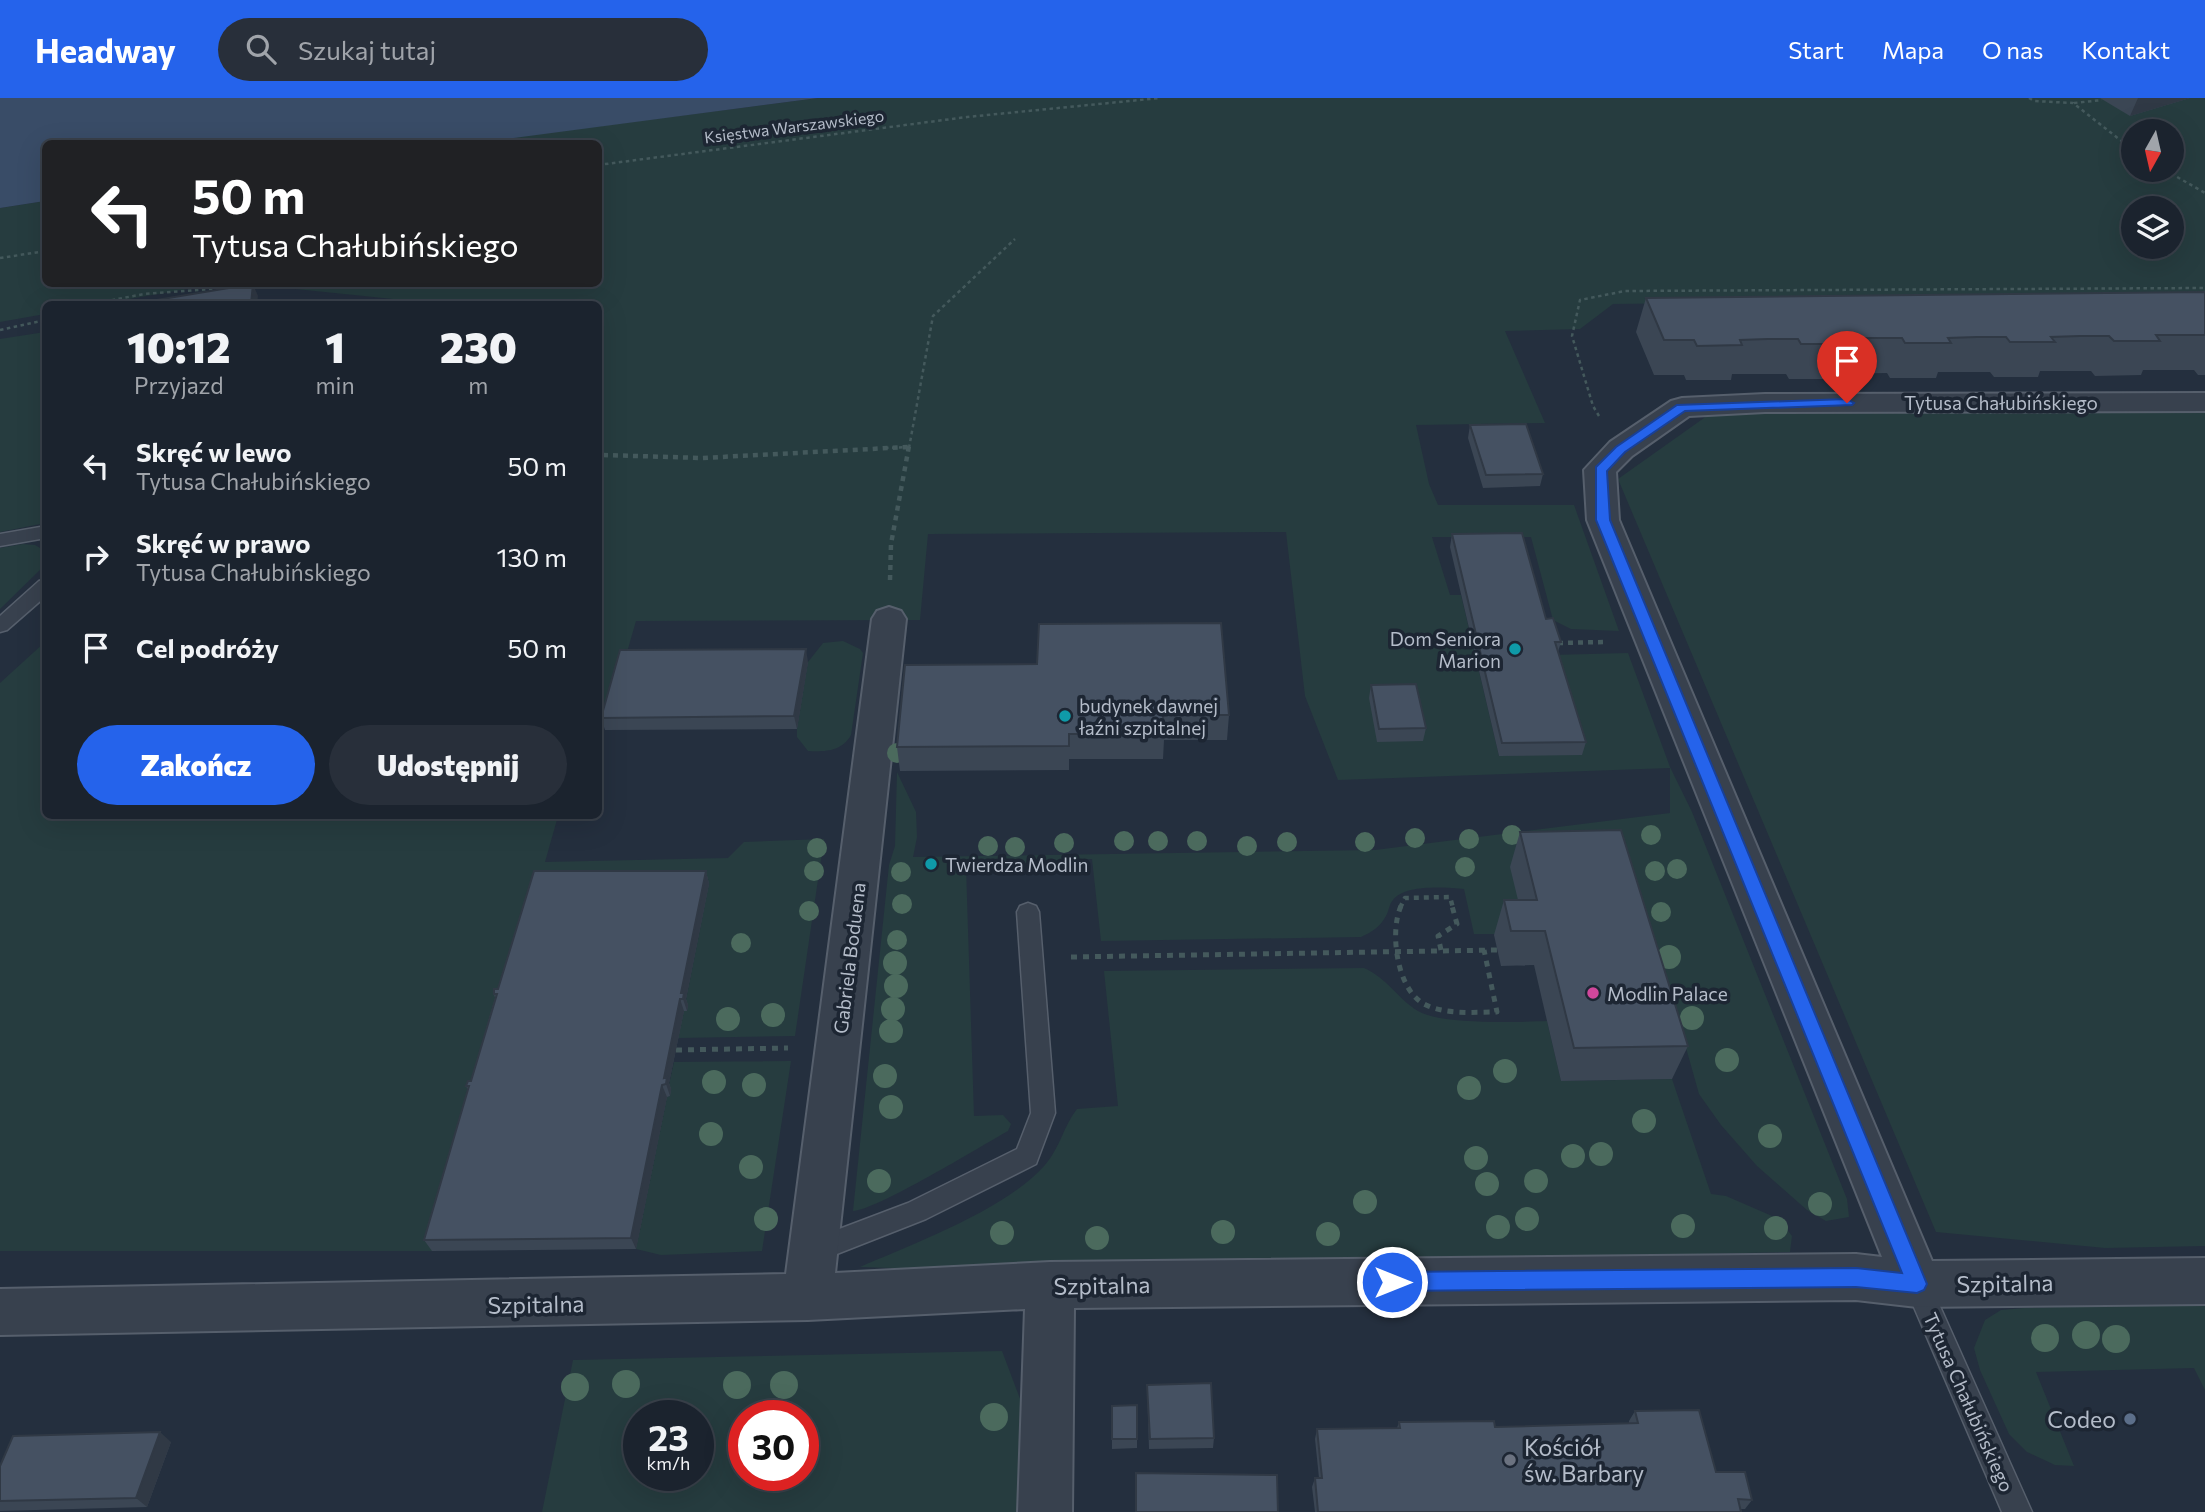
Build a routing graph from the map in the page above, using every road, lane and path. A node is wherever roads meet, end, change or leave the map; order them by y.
1 (1160, 98) edge
2 (2029, 98) edge
3 (2102, 100) edge
4 (2073, 103) junction
5 (2121, 141) edge
6 (602, 164) edge
7 (2184, 181) edge
8 (2205, 193) edge
9 (1015, 239) dead end
10 (42, 252) edge
11 (0, 258) edge
12 (238, 287) edge
13 (2205, 288) edge
14 (107, 301) edge
15 (42, 321) edge
16 (0, 330) edge
17 (2205, 402) edge
18 (908, 447) junction
19 (1621, 449) junction
20 (603, 455) dead end
21 (42, 533) edge
22 (0, 540) edge
23 (891, 544) dead end
24 (42, 589) edge
25 (888, 618) dead end
26 (0, 626) edge
27 (1612, 642) dead end
28 (1553, 643) edge
29 (1028, 912) dead end
30 (1397, 950) junction
31 (1441, 950) junction
32 (1484, 950) junction
33 (1497, 950) dead end
34 (1031, 960) junction
35 (793, 1048) dead end
36 (676, 1050) dead end
37 (811, 1274) junction
38 (2205, 1281) edge
39 (1917, 1284) junction
40 (1051, 1285) junction
41 (0, 1312) edge
42 (1045, 1512) edge
43 (2017, 1512) edge

1 - 6 path, Księstwa Warszawskiego
2 - 4 path
3 - 4 path
4 - 5 path
7 - 8 path
9 - 18 path
10 - 11 path
12 - 14 path
13 - 19 path
15 - 16 path
17 - 19 street, Tytusa Chałubińskiego
18 - 20 path
18 - 23 path
19 - 39 street, Tytusa Chałubińskiego
21 - 22 lane
24 - 26 lane
25 - 37 street, Gabriela Boduena
27 - 28 path
29 - 34 lane
30 - 31 path
30 - 31 path
30 - 32 path
30 - 34 path
31 - 32 path
32 - 33 path
34 - 37 lane
35 - 36 path
37 - 40 street, Szpitalna
37 - 41 street, Szpitalna
38 - 39 street, Szpitalna
39 - 40 street, Szpitalna
39 - 43 lane, Tytusa Chałubińskiego
40 - 42 street

